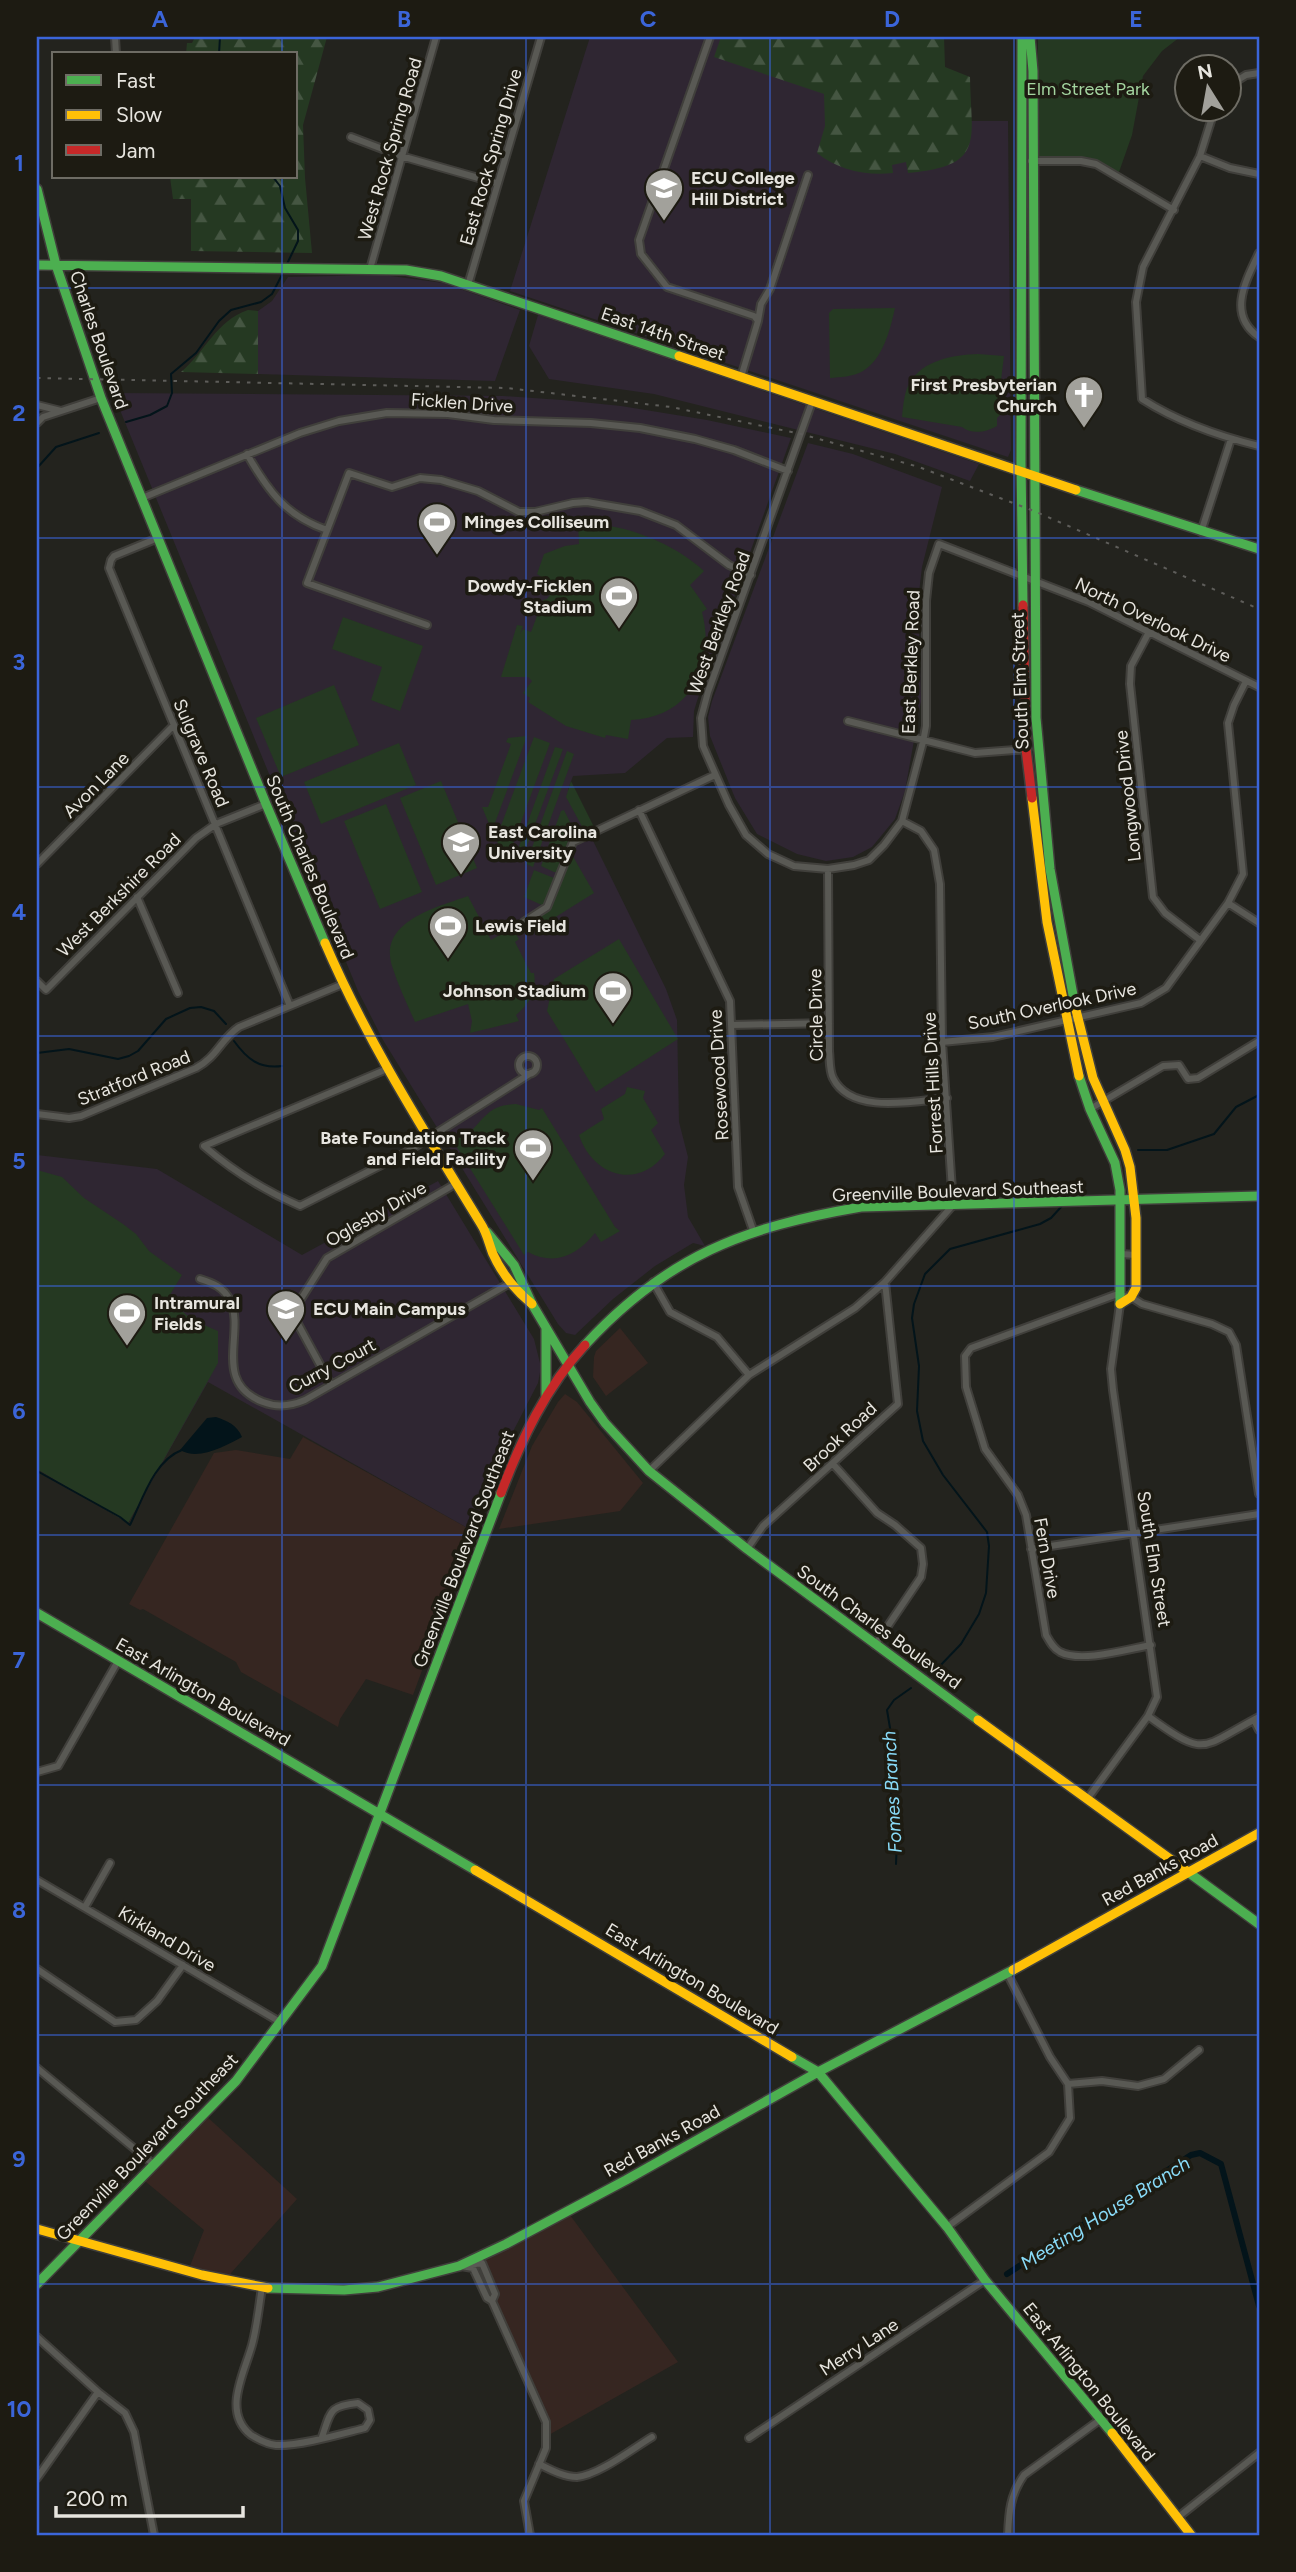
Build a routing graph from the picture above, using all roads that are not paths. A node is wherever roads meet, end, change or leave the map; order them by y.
1 (436, 37) edge
2 (541, 37) edge
3 (710, 37) edge
4 (1022, 41) edge
5 (1031, 41) edge
6 (1021, 71) junction
7 (1033, 71) junction
8 (1211, 122) edge
9 (351, 137) dead end
10 (401, 156) junction
11 (1200, 156) junction
12 (1021, 161) junction
13 (1031, 161) junction
14 (1259, 174) edge
15 (808, 175) dead end
16 (496, 183) junction
17 (37, 189) edge
18 (1174, 210) junction
19 (1021, 219) junction
20 (1033, 219) junction
21 (1259, 253) edge
22 (37, 265) edge
23 (56, 265) junction
24 (370, 269) junction
25 (468, 285) junction
26 (1027, 318) junction
27 (758, 321) junction
28 (1259, 337) edge
29 (741, 377) junction
30 (1021, 394) junction
31 (1034, 394) junction
32 (101, 398) junction
33 (812, 401) junction
34 (37, 405) edge
35 (61, 411) junction
36 (43, 417) junction
37 (37, 423) edge
38 (1231, 439) junction
39 (1259, 446) edge
40 (247, 454) junction
41 (788, 471) junction
42 (1021, 471) junction
43 (1034, 475) junction
44 (142, 498) junction
45 (327, 530) junction
46 (1201, 532) junction
47 (158, 538) junction
48 (939, 544) joint
49 (1259, 549) edge
50 (751, 575) junction
51 (1022, 575) junction
52 (1034, 580) junction
53 (428, 625) dead end
54 (1149, 632) junction
55 (1024, 668) junction
56 (1034, 668) junction
57 (1246, 681) junction
58 (1259, 687) edge
59 (848, 721) dead end
60 (174, 726) junction
61 (923, 742) junction
62 (1037, 748) junction
63 (1027, 749) junction
64 (715, 775) junction
65 (266, 804) junction
66 (639, 810) junction
67 (902, 821) junction
68 (216, 824) junction
69 (1047, 848) junction
70 (1037, 849) junction
71 (37, 864) edge
72 (828, 869) junction
73 (136, 897) junction
74 (1228, 903) junction
75 (1058, 920) junction
76 (524, 922) dead end
77 (1047, 922) junction
78 (1259, 923) edge
79 (1200, 940) junction
80 (37, 981) edge
81 (343, 984) junction
82 (178, 993) dead end
83 (290, 1006) junction
84 (1079, 1017) junction
85 (1067, 1020) junction
86 (829, 1023) junction
87 (732, 1025) junction
88 (1259, 1041) edge
89 (942, 1042) junction
90 (520, 1067) junction
91 (387, 1069) junction
92 (531, 1073) junction
93 (513, 1082) junction
94 (947, 1098) junction
95 (1101, 1102) junction
96 (1090, 1109) junction
97 (37, 1114) edge
98 (429, 1137) junction
99 (1128, 1160) junction
100 (1115, 1163) junction
101 (457, 1183) junction
102 (1259, 1196) edge
103 (1121, 1202) junction
104 (1135, 1202) junction
105 (953, 1205) junction
106 (485, 1230) junction
107 (753, 1230) junction
108 (1121, 1254) junction
109 (1136, 1255) junction
110 (200, 1279) dead end
111 (653, 1282) junction
112 (885, 1282) junction
113 (510, 1283) junction
114 (1131, 1297) junction
115 (1120, 1299) junction
116 (532, 1304) junction
117 (546, 1329) junction
118 (568, 1364) junction
119 (749, 1375) junction
120 (331, 1385) junction
121 (546, 1396) junction
122 (833, 1464) junction
123 (649, 1471) junction
124 (1259, 1494) edge
125 (1259, 1514) edge
126 (1134, 1533) junction
127 (747, 1549) junction
128 (1031, 1549) junction
129 (37, 1613) edge
130 (876, 1645) junction
131 (1151, 1645) junction
132 (118, 1661) junction
133 (1148, 1716) junction
134 (1256, 1719) edge
135 (1259, 1730) edge
136 (37, 1772) edge
137 (1088, 1798) junction
138 (381, 1815) junction
139 (1259, 1833) edge
140 (110, 1864) dead end
141 (1189, 1872) junction
142 (37, 1880) edge
143 (85, 1907) junction
144 (1259, 1924) edge
145 (183, 1965) junction
146 (37, 1969) edge
147 (1007, 1973) junction
148 (281, 2023) junction
149 (1199, 2050) dead end
150 (37, 2068) edge
151 (818, 2072) junction
152 (1068, 2084) junction
153 (153, 2164) junction
154 (947, 2227) junction
155 (37, 2229) edge
156 (80, 2240) junction
157 (459, 2266) junction
158 (985, 2280) junction
159 (37, 2284) edge
160 (262, 2287) junction
161 (37, 2337) edge
162 (98, 2392) junction
163 (1101, 2419) junction
164 (322, 2437) junction
165 (652, 2437) dead end
166 (749, 2438) dead end
167 (1259, 2453) edge
168 (540, 2465) junction
169 (37, 2478) edge
170 (1177, 2518) junction
171 (154, 2535) edge
172 (530, 2535) edge
173 (1008, 2535) edge
174 (1191, 2535) edge

1 - 10 street, West Rock Spring Road
2 - 16 street, East Rock Spring Drive
3 - 27 street
4 - 5 main road
4 - 6 main road, South Elm Street
5 - 7 main road, South Elm Street
6 - 7 main road
6 - 12 main road, South Elm Street
7 - 13 main road, South Elm Street
8 - 11 street
9 - 10 street
10 - 16 street
10 - 24 street, West Rock Spring Road
11 - 14 street
11 - 18 street
12 - 13 street
12 - 19 main road, South Elm Street
13 - 18 street
13 - 20 main road, South Elm Street
15 - 27 street
16 - 25 street, East Rock Spring Drive
17 - 23 main road, Charles Boulevard
18 - 38 street
19 - 20 main road
19 - 26 main road, South Elm Street
20 - 26 main road, South Elm Street
21 - 28 street
22 - 23 main road, East 14th Street
23 - 24 main road, East 14th Street
23 - 32 main road, Charles Boulevard
24 - 25 main road, East 14th Street
25 - 29 main road, East 14th Street
26 - 30 main road, South Elm Street
26 - 31 main road, South Elm Street
27 - 29 street
29 - 33 main road, East 14th Street
30 - 31 main road
30 - 42 main road, South Elm Street
31 - 43 main road, South Elm Street
32 - 35 street
32 - 44 main road, Charles Boulevard
33 - 41 street, West Berkley Road
33 - 42 main road, East 14th Street
34 - 35 street
34 - 36 street
35 - 36 street
36 - 37 street
38 - 39 street
38 - 46 street
40 - 41 street, Ficklen Drive
40 - 44 street, Ficklen Drive
40 - 45 street
41 - 50 street, West Berkley Road
42 - 43 main road, East 14th Street
42 - 51 main road, South Elm Street
43 - 46 main road, East 14th Street
43 - 52 main road, South Elm Street
44 - 47 main road, South Charles Boulevard
45 - 50 street
45 - 53 street
46 - 49 main road, East 14th Street
47 - 60 street, Sulgrave Road
47 - 65 main road, South Charles Boulevard
48 - 51 street, North Overlook Drive
48 - 61 street, East Berkley Road
50 - 64 street, West Berkley Road
51 - 52 street, North Overlook Drive
51 - 55 main road, South Elm Street
52 - 54 street, North Overlook Drive
52 - 56 main road, South Elm Street
54 - 57 street, North Overlook Drive
54 - 79 street, Longwood Drive
55 - 56 street
55 - 63 main road, South Elm Street
56 - 62 main road, South Elm Street
57 - 58 street, North Overlook Drive
57 - 74 street, South Overlook Drive
59 - 61 street
60 - 68 street, Sulgrave Road
60 - 71 street, Avon Lane
61 - 63 street
61 - 67 street, East Berkley Road
62 - 63 street
62 - 69 main road, South Elm Street
63 - 70 main road, South Elm Street
64 - 66 street
64 - 72 street, West Berkley Road
65 - 68 street, West Berkshire Road
65 - 81 main road, South Charles Boulevard
66 - 76 street
66 - 87 street, Rosewood Drive
67 - 72 street, West Berkley Road
67 - 89 street, Forrest Hills Drive
68 - 73 street, West Berkshire Road
68 - 83 street, Sulgrave Road
69 - 70 street
69 - 75 main road, South Elm Street
70 - 77 main road, South Elm Street
72 - 86 street, Circle Drive
73 - 80 street, West Berkshire Road
73 - 82 street
74 - 78 street
74 - 79 street, South Overlook Drive
75 - 77 street
75 - 84 main road, South Elm Street
77 - 85 main road, South Elm Street
79 - 84 street, South Overlook Drive
81 - 83 street, Stratford Road
81 - 91 main road, South Charles Boulevard
83 - 97 street, Stratford Road
84 - 85 street, South Overlook Drive
84 - 95 main road, South Elm Street
85 - 89 street, South Overlook Drive
85 - 96 main road, South Elm Street
86 - 87 street
86 - 94 street, Circle Drive
87 - 107 street, Rosewood Drive
88 - 95 street
89 - 94 street, Forrest Hills Drive
90 - 92 street
90 - 92 street
90 - 93 street
91 - 98 main road, South Charles Boulevard
91 - 98 street
92 - 93 street
93 - 98 street
94 - 105 street, Forrest Hills Drive
95 - 96 street
95 - 99 main road, South Elm Street
96 - 100 main road, South Elm Street
98 - 101 main road, South Charles Boulevard
99 - 100 street
99 - 104 main road, South Elm Street
100 - 103 main road, South Elm Street
101 - 106 main road, South Charles Boulevard
101 - 120 street, Oglesby Drive
102 - 104 main road, Greenville Boulevard Southeast
103 - 104 main road, Greenville Boulevard Southeast
103 - 105 main road, Greenville Boulevard Southeast
103 - 108 main road, South Elm Street
104 - 109 main road, South Elm Street
105 - 107 main road, Greenville Boulevard Southeast
105 - 112 street
106 - 113 main road, South Charles Boulevard
106 - 116 main road, South Charles Boulevard
107 - 111 main road, Greenville Boulevard Southeast
108 - 109 street
108 - 115 main road, South Elm Street
109 - 114 main road, South Elm Street
110 - 120 street, Curry Court
111 - 118 main road, Greenville Boulevard Southeast
111 - 119 street
112 - 119 street
112 - 122 street, Brook Road
113 - 116 main road, South Charles Boulevard
113 - 120 street, Curry Court
114 - 115 main road
114 - 124 street
115 - 126 street, South Elm Street
115 - 128 street, Fern Drive
116 - 117 main road, South Charles Boulevard
117 - 118 main road, South Charles Boulevard
117 - 121 main road
118 - 121 main road, Greenville Boulevard Southeast
118 - 123 main road, South Charles Boulevard
119 - 123 street
121 - 138 main road, Greenville Boulevard Southeast
122 - 127 street, Brook Road
122 - 130 street
123 - 127 main road, South Charles Boulevard
125 - 126 street
126 - 128 street
126 - 131 street, South Elm Street
127 - 130 main road, South Charles Boulevard
128 - 131 street, Fern Drive
129 - 132 main road, East Arlington Boulevard
130 - 137 main road, South Charles Boulevard
131 - 133 street, South Elm Street
132 - 136 street
132 - 138 main road, East Arlington Boulevard
133 - 134 street
133 - 137 street, South Elm Street
134 - 135 street
137 - 141 main road, South Charles Boulevard
138 - 148 main road, Greenville Boulevard Southeast
138 - 151 main road, East Arlington Boulevard
139 - 141 main road, Red Banks Road
140 - 143 street
141 - 144 main road, South Charles Boulevard
141 - 147 main road, Red Banks Road
142 - 143 street, Kirkland Drive
143 - 145 street, Kirkland Drive
145 - 146 street
145 - 148 street, Kirkland Drive
147 - 151 main road, Red Banks Road
147 - 152 street
148 - 153 main road, Greenville Boulevard Southeast
149 - 152 street
150 - 153 street
151 - 154 main road, East Arlington Boulevard
151 - 157 main road, Red Banks Road
152 - 154 street
153 - 156 main road, Greenville Boulevard Southeast
154 - 158 main road, East Arlington Boulevard
155 - 156 main road, Red Banks Road
156 - 159 main road, Greenville Boulevard Southeast
156 - 160 main road, Red Banks Road
157 - 160 main road, Red Banks Road
157 - 168 street
158 - 163 main road, East Arlington Boulevard
158 - 166 street, Merry Lane
160 - 164 street
161 - 162 street
162 - 169 street
162 - 171 street
163 - 170 main road, East Arlington Boulevard
163 - 173 street
164 - 164 street
165 - 168 street
167 - 170 street
168 - 172 street
170 - 174 main road, East Arlington Boulevard

